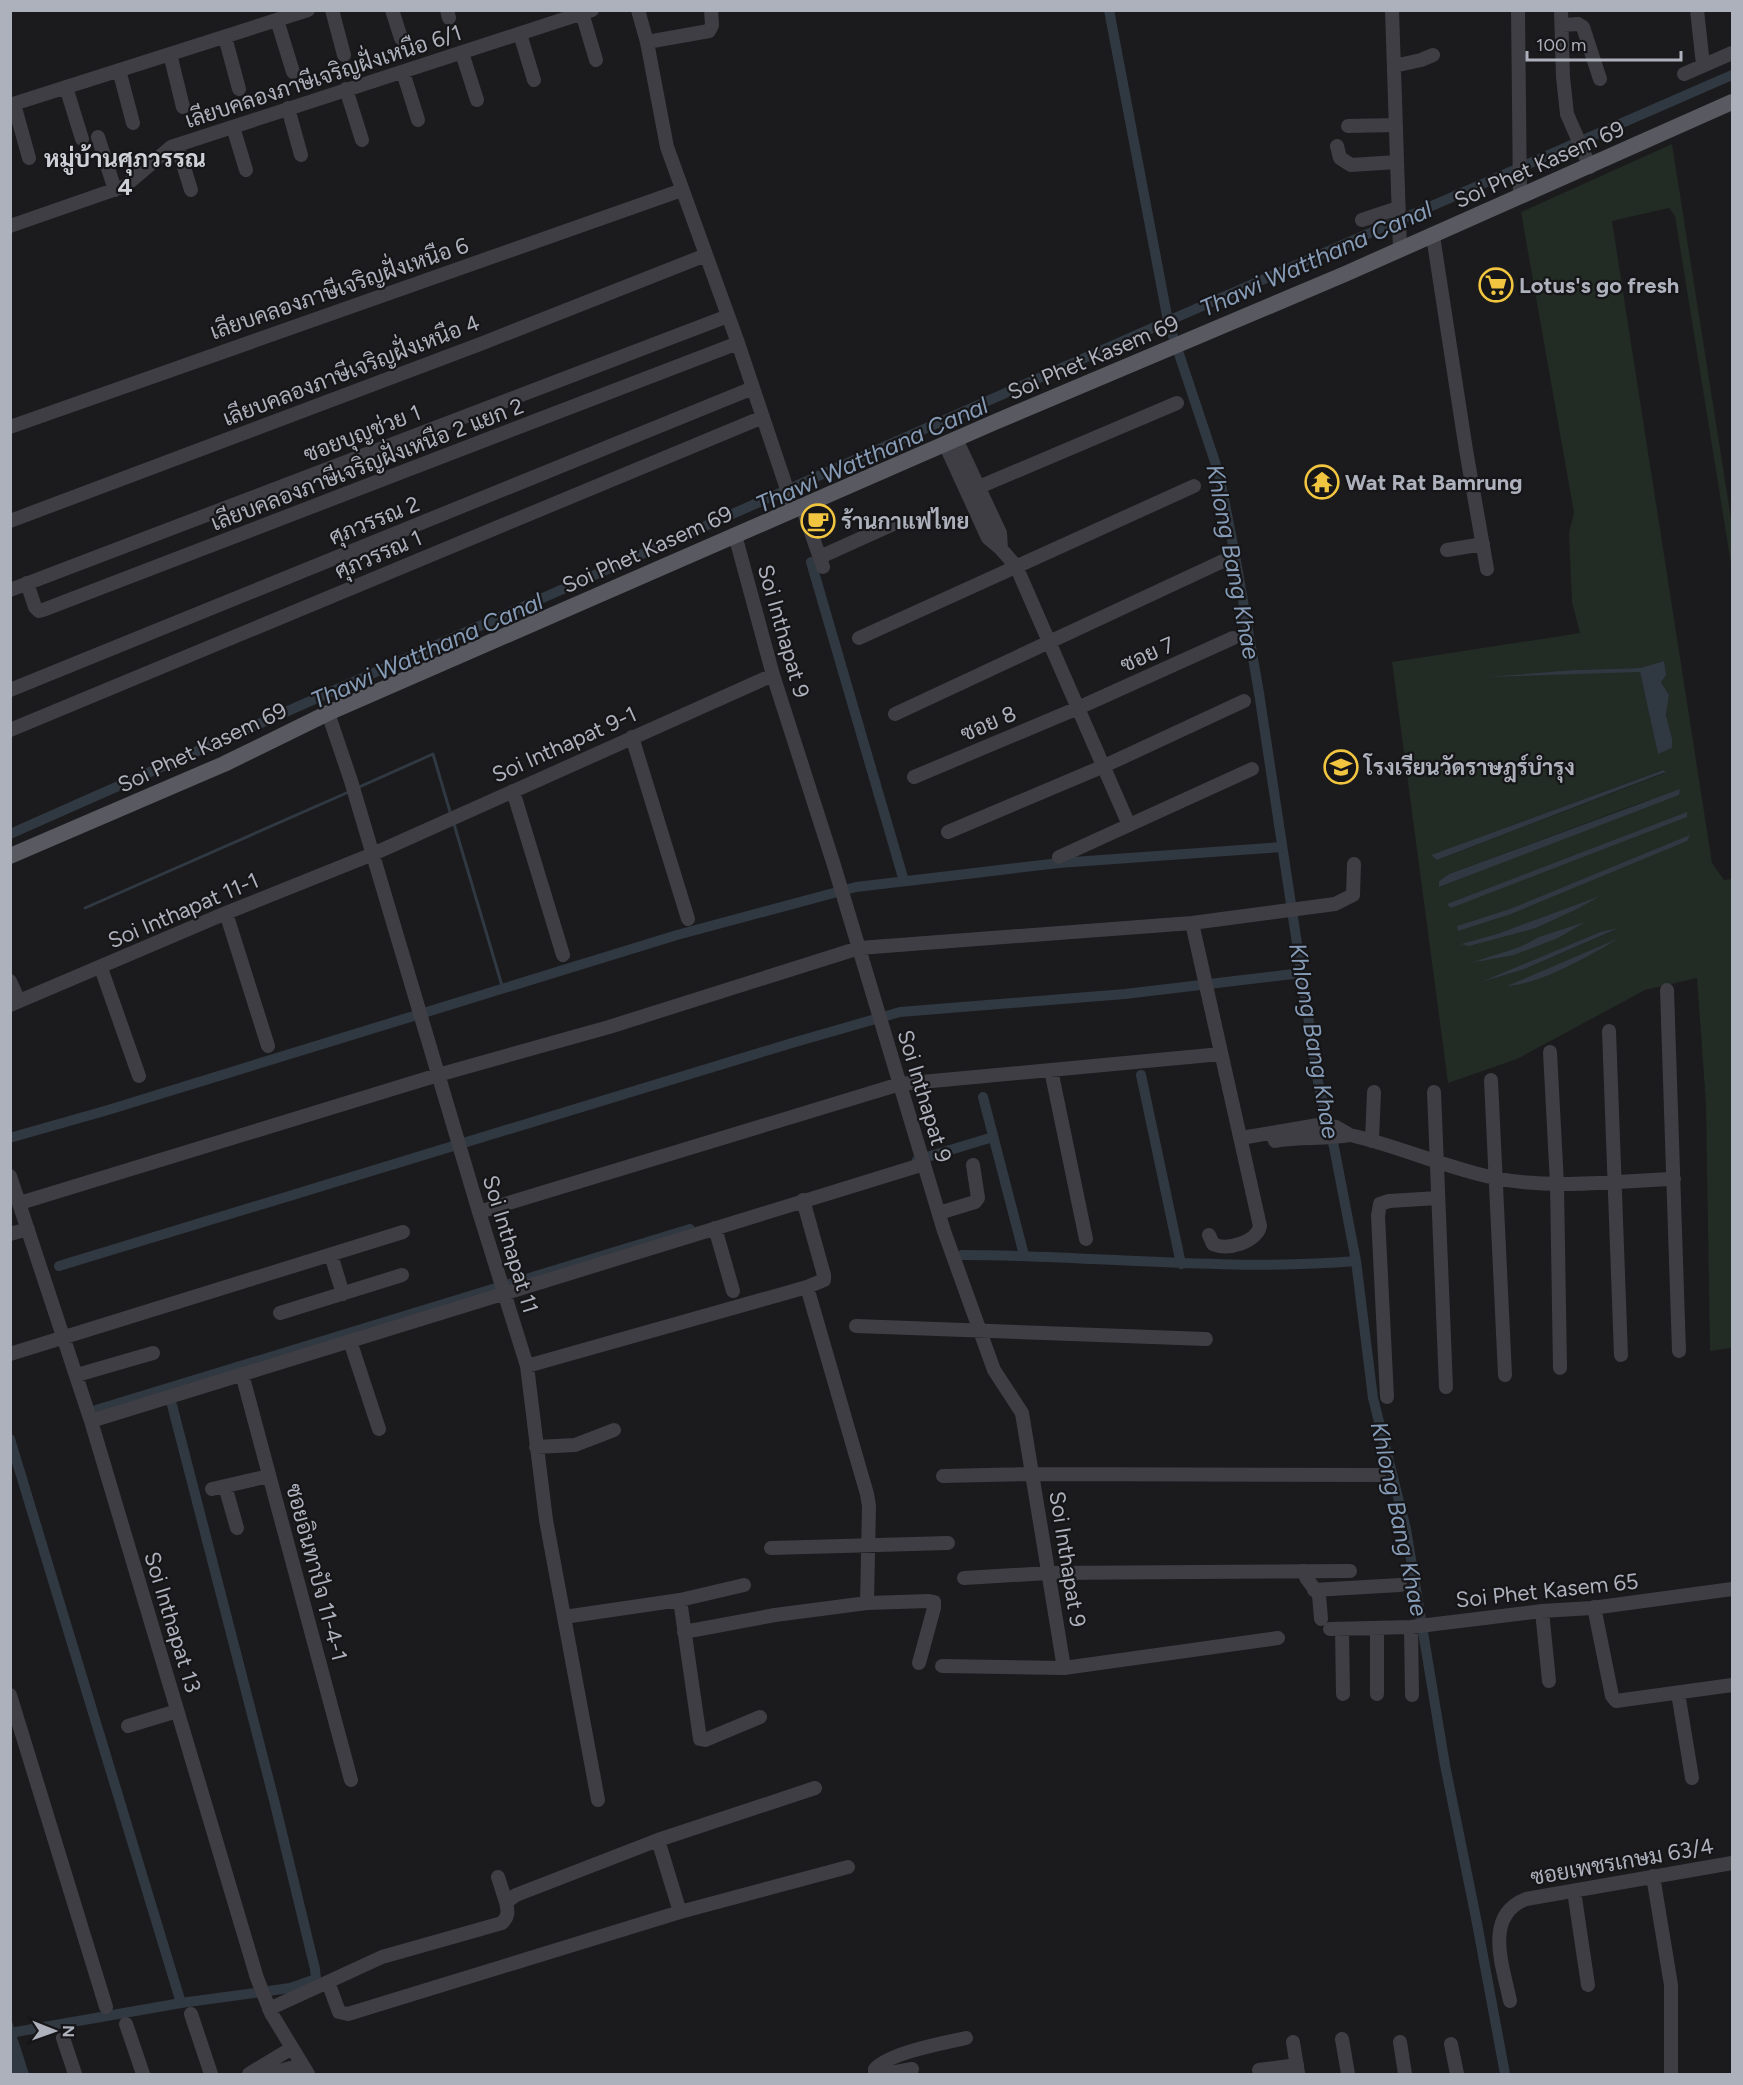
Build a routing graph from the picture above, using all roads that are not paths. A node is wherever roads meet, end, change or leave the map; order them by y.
1 (308, 10) edge
2 (332, 10) edge
3 (392, 10) edge
4 (639, 10) edge
5 (711, 10) edge
6 (1392, 10) edge
7 (1518, 10) edge
8 (1697, 10) edge
9 (587, 12) edge
10 (1562, 18) edge
11 (278, 20) junction
12 (520, 34) junction
13 (225, 37) junction
14 (401, 38) dead end
15 (647, 42) junction
16 (1732, 52) edge
17 (462, 53) junction
18 (170, 54) junction
19 (344, 55) dead end
20 (1433, 55) dead end
21 (596, 60) dead end
22 (1703, 65) junction
23 (1394, 66) junction
24 (119, 70) junction
25 (293, 72) dead end
26 (403, 72) junction
27 (1684, 74) dead end
28 (1600, 79) dead end
29 (534, 80) dead end
30 (66, 87) junction
31 (239, 89) dead end
32 (346, 89) junction
33 (477, 100) dead end
34 (1732, 102) edge
35 (12, 104) edge
36 (183, 107) dead end
37 (288, 108) junction
38 (418, 120) dead end
39 (132, 123) dead end
40 (1348, 126) dead end
41 (1396, 126) junction
42 (233, 127) junction
43 (98, 137) dead end
44 (82, 139) dead end
45 (362, 140) dead end
46 (177, 145) junction
47 (1337, 146) dead end
48 (301, 155) dead end
49 (29, 158) dead end
50 (1588, 161) junction
51 (1397, 162) junction
52 (246, 170) dead end
53 (115, 190) junction
54 (191, 190) dead end
55 (682, 190) junction
56 (1520, 192) junction
57 (1398, 209) junction
58 (1362, 220) dead end
59 (10, 226) edge
60 (1433, 236) junction
61 (1400, 244) junction
62 (706, 255) junction
63 (728, 316) junction
64 (738, 343) junction
65 (753, 388) junction
66 (1177, 403) dead end
67 (763, 417) junction
68 (10, 427) edge
69 (951, 442) junction
70 (1194, 486) dead end
71 (979, 487) junction
72 (796, 506) junction
73 (10, 521) edge
74 (892, 524) dead end
75 (735, 535) junction
76 (1482, 544) junction
77 (1001, 549) junction
78 (1448, 550) dead end
79 (1223, 561) dead end
80 (1016, 566) junction
81 (1487, 568) dead end
82 (27, 583) junction
83 (10, 590) edge
84 (859, 638) dead end
85 (1233, 638) dead end
86 (1049, 643) junction
87 (773, 675) junction
88 (10, 690) edge
89 (1244, 702) dead end
90 (1078, 708) junction
91 (328, 713) junction
92 (895, 714) dead end
93 (10, 730) edge
94 (632, 737) junction
95 (1104, 766) junction
96 (1252, 769) dead end
97 (914, 777) dead end
98 (513, 791) junction
99 (1129, 825) junction
100 (948, 832) dead end
101 (373, 854) junction
102 (10, 856) edge
103 (1059, 857) dead end
104 (1354, 864) dead end
105 (226, 913) junction
106 (688, 919) dead end
107 (1192, 923) junction
108 (859, 948) junction
109 (563, 955) dead end
110 (101, 968) junction
111 (10, 981) edge
112 (1667, 990) dead end
113 (15, 1003) edge
114 (1609, 1031) dead end
115 (268, 1046) dead end
116 (1550, 1052) dead end
117 (1221, 1054) junction
118 (1051, 1070) junction
119 (438, 1075) junction
120 (139, 1076) dead end
121 (1491, 1080) dead end
122 (900, 1084) junction
123 (1374, 1092) dead end
124 (1434, 1092) dead end
125 (1372, 1141) junction
126 (1242, 1143) junction
127 (1436, 1162) junction
128 (924, 1163) junction
129 (973, 1165) dead end
130 (10, 1176) edge
131 (1496, 1178) junction
132 (1674, 1179) junction
133 (1615, 1181) junction
134 (1557, 1184) junction
135 (16, 1197) edge
136 (1438, 1198) junction
137 (803, 1200) junction
138 (479, 1212) junction
139 (939, 1213) junction
140 (715, 1228) junction
141 (28, 1229) junction
142 (403, 1232) dead end
143 (10, 1234) edge
144 (1209, 1236) dead end
145 (1086, 1239) dead end
146 (331, 1254) junction
147 (402, 1275) dead end
148 (807, 1287) junction
149 (503, 1290) junction
150 (733, 1291) dead end
151 (343, 1294) junction
152 (280, 1313) dead end
153 (856, 1326) dead end
154 (979, 1330) junction
155 (64, 1337) junction
156 (1206, 1339) dead end
157 (350, 1341) junction
158 (1679, 1351) dead end
159 (153, 1353) dead end
160 (10, 1354) edge
161 (1621, 1355) dead end
162 (527, 1366) junction
163 (1560, 1368) dead end
164 (242, 1374) junction
165 (76, 1375) junction
166 (1505, 1376) dead end
167 (1446, 1387) dead end
168 (1387, 1397) dead end
169 (91, 1421) junction
170 (379, 1429) dead end
171 (614, 1430) dead end
172 (536, 1447) junction
173 (1032, 1474) junction
174 (1378, 1475) dead end
175 (269, 1476) junction
176 (943, 1476) dead end
177 (237, 1528) dead end
178 (948, 1543) dead end
179 (869, 1544) junction
180 (771, 1548) dead end
181 (1303, 1571) junction
182 (1350, 1571) dead end
183 (1049, 1573) junction
184 (964, 1578) dead end
185 (744, 1585) dead end
186 (1400, 1585) dead end
187 (1732, 1589) edge
188 (1314, 1590) junction
189 (680, 1600) junction
190 (867, 1603) junction
191 (1594, 1607) junction
192 (1542, 1611) junction
193 (564, 1617) junction
194 (1331, 1625) junction
195 (1412, 1627) junction
196 (1377, 1628) junction
197 (684, 1632) junction
198 (1278, 1638) dead end
199 (919, 1663) dead end
200 (942, 1666) dead end
201 (1064, 1668) junction
202 (1549, 1681) dead end
203 (1732, 1685) edge
204 (1678, 1693) junction
205 (1342, 1694) dead end
206 (1377, 1694) dead end
207 (10, 1695) edge
208 (1412, 1695) dead end
209 (177, 1711) junction
210 (760, 1717) dead end
211 (128, 1726) dead end
212 (1692, 1778) dead end
213 (351, 1780) dead end
214 (814, 1788) dead end
215 (598, 1800) dead end
216 (658, 1840) junction
217 (1732, 1863) edge
218 (848, 1868) dead end
219 (1653, 1876) junction
220 (498, 1877) dead end
221 (1574, 1891) junction
222 (506, 1902) junction
223 (680, 1912) junction
224 (328, 1982) junction
225 (1588, 1985) dead end
226 (265, 1999) junction
227 (1510, 2001) dead end
228 (106, 2007) dead end
229 (191, 2014) dead end
230 (126, 2024) dead end
231 (63, 2038) dead end
232 (966, 2038) dead end
233 (1342, 2039) dead end
234 (1293, 2042) dead end
235 (1400, 2042) dead end
236 (1451, 2044) dead end
237 (292, 2048) junction
238 (912, 2069) dead end
239 (305, 2070) edge
240 (1258, 2070) dead end
241 (1297, 2070) edge
242 (75, 2074) edge
243 (142, 2074) edge
244 (212, 2074) edge
245 (249, 2074) edge
246 (268, 2074) edge
247 (875, 2074) edge
248 (885, 2074) edge
249 (1348, 2074) edge
250 (1405, 2074) edge
251 (1457, 2074) edge
252 (1671, 2074) edge

1 - 11 street
2 - 19 street
3 - 14 street
4 - 15 street
5 - 15 street
6 - 23 street
7 - 56 street
8 - 22 street
9 - 12 street, เลียบคลองภาษีเจริญฝั่งเหนือ 6/1
9 - 21 street
10 - 28 street
10 - 50 street
11 - 13 street
11 - 25 street
12 - 17 street, เลียบคลองภาษีเจริญฝั่งเหนือ 6/1
12 - 29 street
13 - 18 street
13 - 31 street
15 - 55 street
16 - 22 street
17 - 26 street, เลียบคลองภาษีเจริญฝั่งเหนือ 6/1
17 - 33 street
18 - 24 street
18 - 36 street
20 - 23 street
22 - 27 street
23 - 41 street
24 - 30 street
24 - 39 street
26 - 32 street, เลียบคลองภาษีเจริญฝั่งเหนือ 6/1
26 - 38 street
30 - 35 street
30 - 44 street
32 - 37 street, เลียบคลองภาษีเจริญฝั่งเหนือ 6/1
32 - 45 street
34 - 50 main road, Soi Phet Kasem 69
35 - 49 street
37 - 42 street, เลียบคลองภาษีเจริญฝั่งเหนือ 6/1
37 - 48 street
40 - 41 street
41 - 51 street
42 - 46 street, เลียบคลองภาษีเจริญฝั่งเหนือ 6/1
42 - 52 street
43 - 53 street
46 - 53 street, เลียบคลองภาษีเจริญฝั่งเหนือ 6/1
46 - 54 street
47 - 51 street
50 - 56 main road, Soi Phet Kasem 69
51 - 57 street
53 - 59 street, เลียบคลองภาษีเจริญฝั่งเหนือ 6/1
55 - 62 street
55 - 68 street, เลียบคลองภาษีเจริญฝั่งเหนือ 6
56 - 60 main road, Soi Phet Kasem 69
57 - 58 street
57 - 61 street
60 - 61 main road, Soi Phet Kasem 69
60 - 76 street
61 - 69 main road, Soi Phet Kasem 69
62 - 63 street
62 - 73 street, เลียบคลองภาษีเจริญฝั่งเหนือ 4
63 - 64 street
63 - 82 street, ซอยบุญช่วย 1
64 - 65 street
64 - 82 street, เลียบคลองภาษีเจริญฝั่งเหนือ 2 แยก 2
65 - 67 street
65 - 88 street, ศุภวรรณ 2
66 - 71 street
67 - 72 street
67 - 93 street, ศุภวรรณ 1
69 - 71 street
69 - 72 main road, Soi Phet Kasem 69
69 - 77 street
70 - 80 street
71 - 77 street
72 - 74 street
72 - 75 main road, Soi Phet Kasem 69
75 - 87 street, Soi Inthapat 9
75 - 91 main road, Soi Phet Kasem 69
76 - 78 street
76 - 81 street
77 - 80 street
79 - 86 street
80 - 84 street
80 - 86 street
82 - 83 street, ซอยบุญช่วย 1
85 - 90 street, ซอย 7
86 - 90 street
86 - 92 street
87 - 94 street, Soi Inthapat 9-1
87 - 108 street, Soi Inthapat 9
89 - 95 street
90 - 95 street
90 - 97 street, ซอย 8
91 - 101 street, Soi Inthapat 11
91 - 102 main road, Soi Phet Kasem 69
94 - 98 street, Soi Inthapat 9-1
94 - 106 street
95 - 99 street
95 - 100 street
96 - 99 street
98 - 101 street, Soi Inthapat 9-1
98 - 109 street
99 - 103 street
101 - 105 street, Soi Inthapat 11-1
101 - 119 street, Soi Inthapat 11
104 - 107 street
105 - 110 street, Soi Inthapat 11-1
105 - 115 street
107 - 108 street
107 - 117 street
108 - 119 street
108 - 122 street, Soi Inthapat 9
110 - 113 street, Soi Inthapat 11-1
110 - 120 street
111 - 113 street
112 - 132 street
114 - 133 street
116 - 134 street
117 - 118 street
117 - 126 street
118 - 122 street
118 - 145 street
119 - 135 street
119 - 138 street, Soi Inthapat 11
121 - 131 street
122 - 128 street, Soi Inthapat 9
122 - 138 street
123 - 125 street
124 - 127 street
125 - 126 street
125 - 127 street
126 - 144 street
127 - 131 street
127 - 136 street
128 - 137 street
128 - 139 street, Soi Inthapat 9
129 - 139 street
130 - 135 street, Soi Inthapat 13
131 - 134 street
131 - 166 street
132 - 133 street
132 - 158 street
133 - 134 street
133 - 161 street
134 - 163 street
135 - 141 street, Soi Inthapat 13
136 - 167 street
136 - 168 street
137 - 140 street
137 - 148 street
138 - 149 street, Soi Inthapat 11
139 - 154 street, Soi Inthapat 9
140 - 149 street
140 - 150 street
141 - 143 street
141 - 155 street, Soi Inthapat 13
142 - 146 street
146 - 151 street
146 - 155 street
147 - 151 street
148 - 162 street
148 - 179 street
149 - 157 street
149 - 162 street, Soi Inthapat 11
151 - 152 street
153 - 154 street
154 - 156 street
154 - 173 street, Soi Inthapat 9
155 - 160 street
155 - 165 street, Soi Inthapat 13
157 - 164 street
157 - 170 street
159 - 165 street
162 - 172 street, Soi Inthapat 11
164 - 169 street
164 - 175 street, ซอยอินทาปัจ 11-4-1
165 - 169 street, Soi Inthapat 13
169 - 209 street, Soi Inthapat 13
171 - 172 street
172 - 193 street, Soi Inthapat 11
173 - 174 street
173 - 176 street
173 - 183 street, Soi Inthapat 9
175 - 177 street
175 - 213 street, ซอยอินทาปัจ 11-4-1
178 - 179 street
179 - 180 street
179 - 190 street
181 - 182 street
181 - 183 street
181 - 188 street
183 - 184 street
183 - 201 street, Soi Inthapat 9
185 - 189 street
186 - 188 street
187 - 191 street, Soi Phet Kasem 65
188 - 194 street
189 - 193 street
189 - 197 street
190 - 197 street
190 - 199 street
191 - 192 street, Soi Phet Kasem 65
191 - 204 street
192 - 195 street, Soi Phet Kasem 65
192 - 202 street
193 - 215 street, Soi Inthapat 11
194 - 196 street, Soi Phet Kasem 65
194 - 205 street
195 - 196 street, Soi Phet Kasem 65
195 - 208 street
196 - 206 street
197 - 210 street
198 - 201 street
200 - 201 street
203 - 204 street
204 - 212 street
207 - 228 street
209 - 211 street
209 - 226 street, Soi Inthapat 13
214 - 216 street
216 - 222 street
216 - 223 street
217 - 219 street, ซอยเพชรเกษม 63/4
218 - 223 street
219 - 221 street, ซอยเพชรเกษม 63/4
219 - 252 street
220 - 222 street
221 - 225 street
221 - 227 street, ซอยเพชรเกษม 63/4
222 - 224 street
223 - 224 street
224 - 226 street
226 - 237 street, Soi Inthapat 13
229 - 244 street
230 - 243 street
231 - 242 street
232 - 247 street
233 - 249 street
234 - 241 street
235 - 250 street
236 - 251 street
237 - 239 street, Soi Inthapat 13
237 - 245 street
238 - 248 street
239 - 246 street
240 - 241 street

